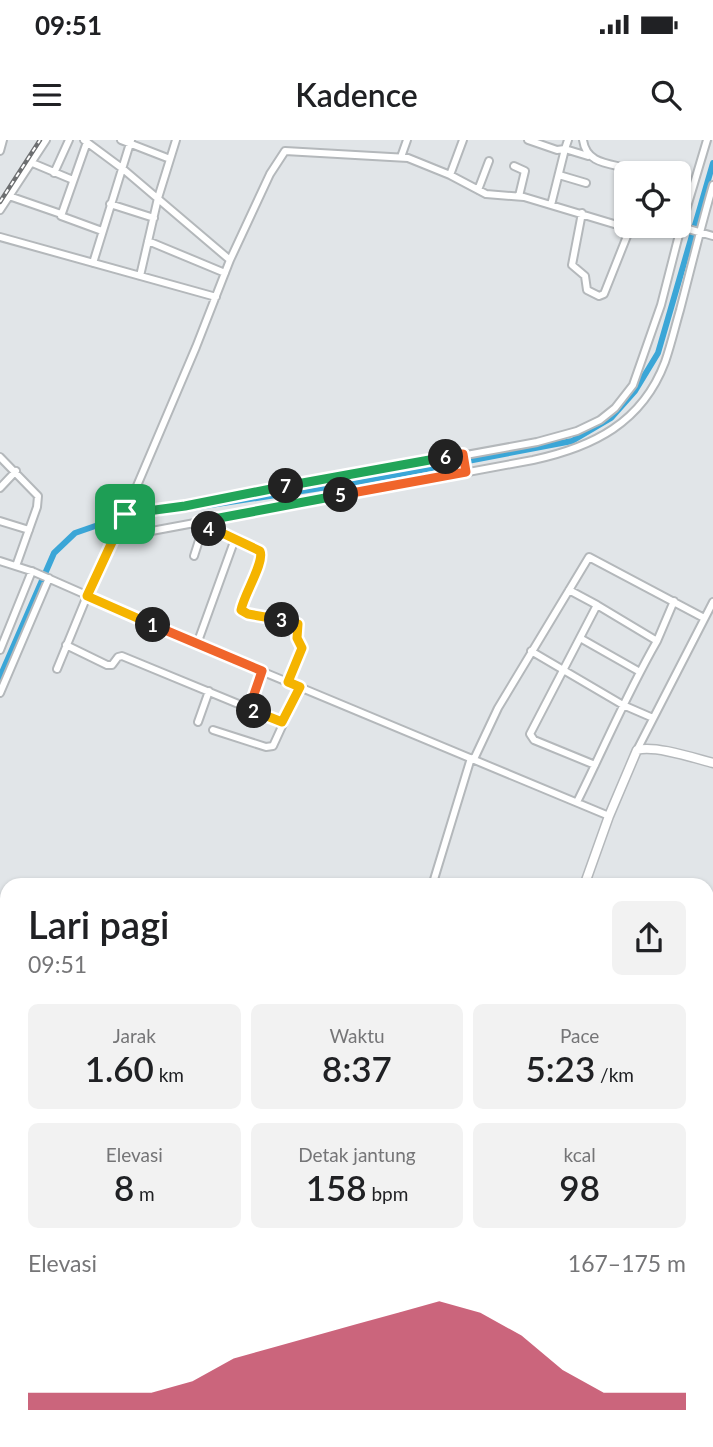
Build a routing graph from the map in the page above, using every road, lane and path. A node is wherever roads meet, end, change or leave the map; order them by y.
1 (3, 140) edge
2 (46, 140) edge
3 (69, 140) edge
4 (121, 140) edge
5 (176, 140) edge
6 (407, 140) edge
7 (463, 140) edge
8 (528, 140) edge
9 (568, 140) edge
10 (583, 140) edge
11 (707, 140) edge
12 (85, 141) edge
13 (130, 142) edge
14 (565, 149) junction
15 (0, 150) edge
16 (588, 156) junction
17 (401, 157) junction
18 (170, 159) junction
19 (489, 161) dead end
20 (30, 162) junction
21 (614, 165) edge
22 (514, 166) dead end
23 (123, 169) junction
24 (54, 173) junction
25 (450, 175) junction
26 (559, 176) junction
27 (73, 180) junction
28 (586, 183) dead end
29 (713, 185) edge
30 (478, 190) junction
31 (9, 196) junction
32 (519, 196) junction
33 (691, 196) edge
34 (159, 198) junction
35 (110, 204) junction
36 (551, 205) junction
37 (0, 209) edge
38 (61, 214) junction
39 (582, 214) junction
40 (154, 218) junction
41 (614, 224) edge
42 (691, 230) edge
43 (102, 231) junction
44 (699, 232) junction
45 (713, 236) edge
46 (0, 237) edge
47 (624, 238) edge
48 (679, 238) edge
49 (148, 241) junction
50 (230, 260) junction
51 (93, 263) junction
52 (225, 273) junction
53 (139, 275) junction
54 (216, 297) junction
55 (463, 455) junction
56 (0, 457) edge
57 (16, 471) junction
58 (465, 471) junction
59 (0, 487) edge
60 (124, 516) junction
61 (0, 521) edge
62 (198, 522) junction
63 (29, 530) junction
64 (202, 531) junction
65 (115, 535) junction
66 (235, 539) junction
67 (194, 556) dead end
68 (0, 561) edge
69 (16, 566) junction
70 (33, 571) junction
71 (48, 578) junction
72 (569, 590) junction
73 (87, 596) junction
74 (674, 601) junction
75 (713, 602) edge
76 (597, 605) junction
77 (704, 618) junction
78 (580, 638) junction
79 (657, 641) junction
80 (197, 644) junction
81 (66, 645) junction
82 (0, 650) edge
83 (531, 651) junction
84 (57, 669) dead end
85 (564, 670) junction
86 (262, 671) junction
87 (640, 672) junction
88 (288, 682) junction
89 (300, 687) junction
90 (209, 691) junction
91 (0, 693) edge
92 (623, 705) junction
93 (249, 709) junction
94 (653, 719) junction
95 (198, 722) dead end
96 (282, 722) junction
97 (213, 730) dead end
98 (637, 750) junction
99 (472, 759) junction
100 (713, 763) edge
101 (595, 765) junction
102 (577, 802) junction
103 (609, 816) junction
104 (435, 878) edge
105 (587, 878) edge

1 - 15 street
2 - 20 street
3 - 24 street
4 - 13 street
5 - 18 street
6 - 17 street
7 - 25 street
8 - 14 street
9 - 14 street
10 - 16 street
11 - 33 street
12 - 23 street
12 - 27 street
13 - 18 street
13 - 23 street
14 - 16 street
14 - 26 street
16 - 21 street
17 - 25 street
17 - 50 street
18 - 34 street
19 - 30 street
20 - 24 street
20 - 31 street
22 - 32 street
23 - 34 street
23 - 35 street
24 - 27 street
25 - 30 street
26 - 28 street
26 - 36 street
27 - 38 street
29 - 44 street
30 - 32 street
31 - 37 street
31 - 38 street
32 - 36 street
34 - 40 street
34 - 50 street
35 - 40 street
35 - 43 street
36 - 39 street
38 - 43 street
39 - 41 street
39 - 47 street
40 - 49 street
42 - 44 street
43 - 51 street
44 - 45 street
44 - 58 street
46 - 51 street
48 - 55 street
49 - 52 street
49 - 53 street
50 - 52 street
51 - 53 street
52 - 54 street
53 - 54 street
54 - 60 street
55 - 58 street
55 - 60 street
56 - 57 street
57 - 59 street
57 - 63 street
58 - 62 street
60 - 65 street
61 - 63 street
62 - 64 street
62 - 65 street
63 - 69 street
64 - 66 street
64 - 67 street
65 - 73 street
66 - 80 street
66 - 88 street
68 - 69 street
69 - 70 street
70 - 71 street
70 - 82 street
71 - 73 street
71 - 91 street
72 - 74 street
72 - 76 street
72 - 83 street
73 - 80 street
73 - 81 street
74 - 77 street
74 - 79 street
75 - 77 street
76 - 78 street
76 - 79 street
77 - 94 street
78 - 85 street
78 - 87 street
79 - 87 street
80 - 86 street
81 - 84 street
81 - 90 street
83 - 85 street
83 - 99 street
85 - 92 street
85 - 101 street
86 - 88 street
86 - 93 street
87 - 92 street
88 - 89 street
89 - 96 street
89 - 99 street
90 - 93 street
90 - 95 street
92 - 94 street
92 - 101 street
93 - 96 street
94 - 98 street
96 - 97 street
98 - 100 main road
98 - 103 main road
99 - 102 street
99 - 104 street
101 - 102 street
102 - 103 street
103 - 105 main road

